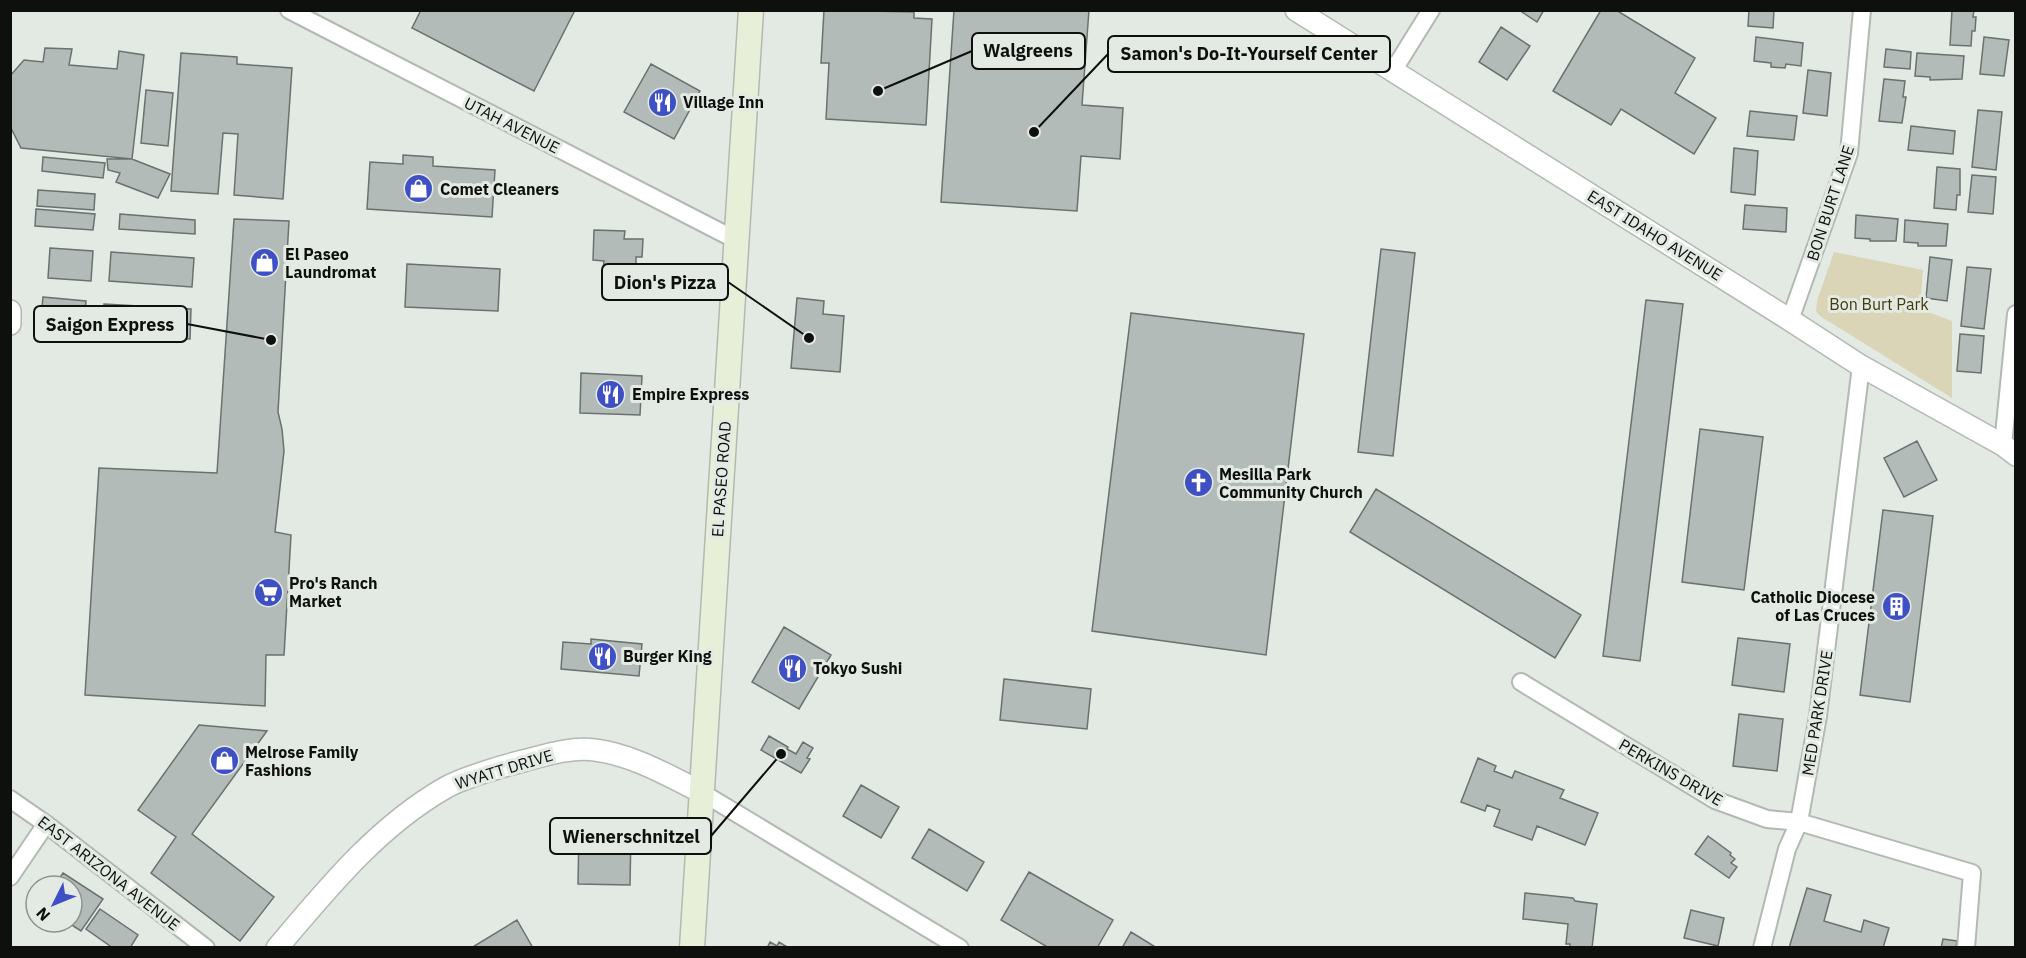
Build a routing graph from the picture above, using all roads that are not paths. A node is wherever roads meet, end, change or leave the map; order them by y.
1 (288, 10) edge
2 (751, 10) edge
3 (1296, 10) edge
4 (1431, 10) edge
5 (1862, 10) edge
6 (1393, 71) junction
7 (736, 240) junction
8 (10, 311) edge
9 (2016, 314) edge
10 (1790, 320) junction
11 (10, 324) edge
12 (1861, 366) junction
13 (2009, 450) edge
14 (1521, 682) dead end
15 (700, 792) junction
16 (10, 799) edge
17 (1799, 822) junction
18 (46, 824) junction
19 (10, 877) edge
20 (206, 948) edge
21 (277, 948) edge
22 (692, 948) edge
23 (960, 948) edge
24 (1762, 948) edge
25 (1966, 948) edge

1 - 7 street, UTAH AVENUE
2 - 7 main road, EL PASEO ROAD
3 - 6 street, EAST IDAHO AVENUE
4 - 6 street
5 - 10 street, BON BURT LANE
6 - 10 street, EAST IDAHO AVENUE
7 - 15 main road, EL PASEO ROAD
8 - 11 street
9 - 13 street
10 - 12 street, EAST IDAHO AVENUE
12 - 13 street, EAST IDAHO AVENUE
12 - 17 street, MED PARK DRIVE
14 - 17 street, PERKINS DRIVE
15 - 21 street, WYATT DRIVE
15 - 22 main road, EL PASEO ROAD
15 - 23 street, WYATT DRIVE
16 - 18 street, EAST ARIZONA AVENUE
17 - 24 street, MED PARK DRIVE
17 - 25 street, PERKINS DRIVE
18 - 19 street
18 - 20 street, EAST ARIZONA AVENUE

